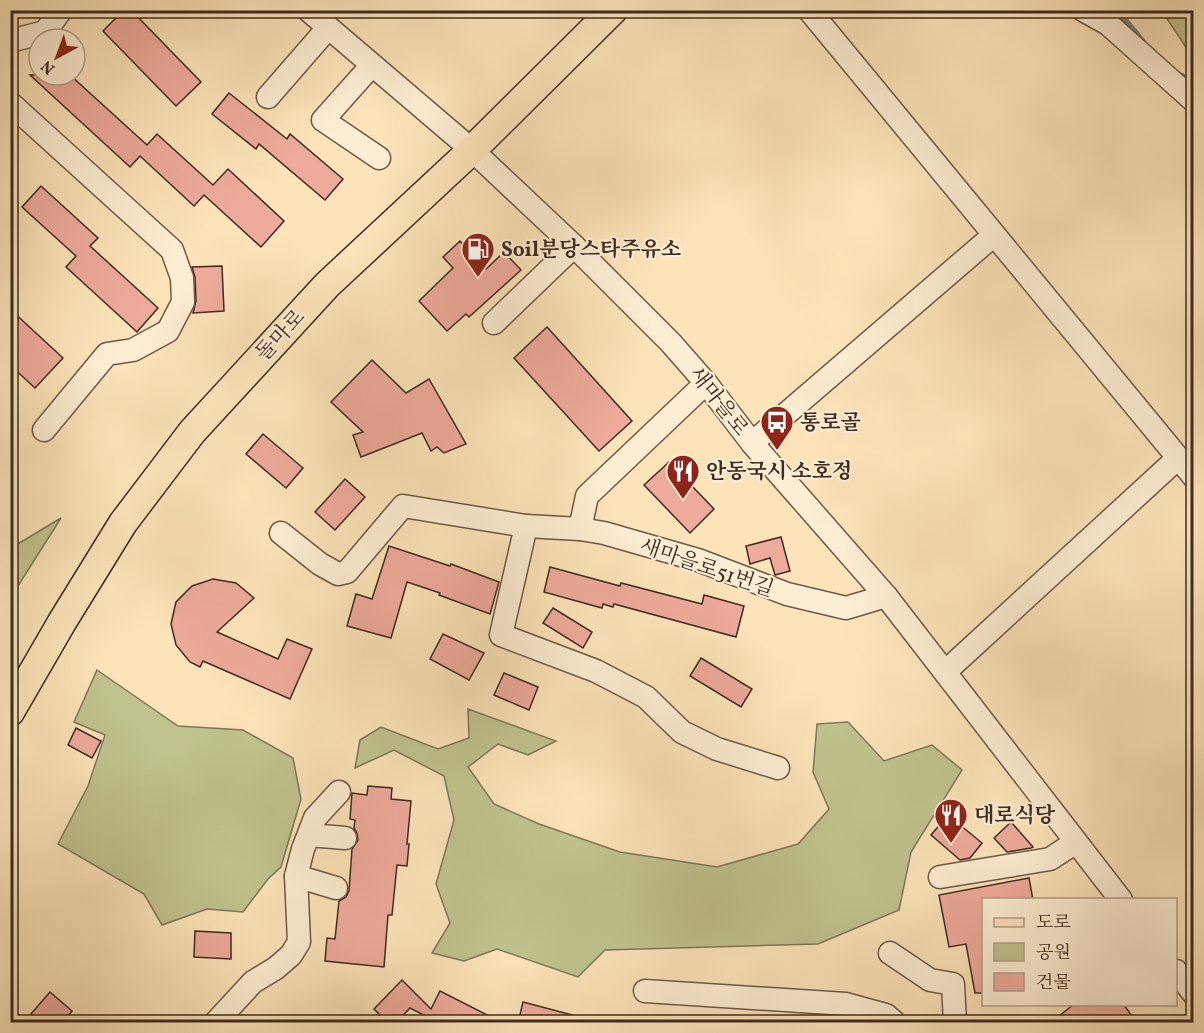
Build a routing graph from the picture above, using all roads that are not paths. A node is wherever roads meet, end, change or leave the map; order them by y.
1 (61, 10) edge
2 (308, 10) edge
3 (613, 10) edge
4 (809, 10) edge
5 (1083, 10) edge
6 (328, 28) junction
7 (10, 42) edge
8 (372, 65) junction
9 (268, 97) dead end
10 (1194, 101) edge
11 (10, 103) edge
12 (472, 150) junction
13 (379, 158) dead end
14 (994, 235) junction
15 (574, 246) junction
16 (494, 323) dead end
17 (706, 382) junction
18 (44, 430) dead end
19 (752, 443) junction
20 (1178, 458) junction
21 (1194, 477) edge
22 (526, 526) junction
23 (580, 529) junction
24 (281, 533) dead end
25 (886, 596) junction
26 (945, 672) junction
27 (10, 712) edge
28 (778, 768) dead end
29 (339, 792) dead end
30 (309, 835) junction
31 (345, 837) dead end
32 (1076, 842) junction
33 (296, 876) junction
34 (940, 877) dead end
35 (336, 888) dead end
36 (1118, 898) edge
37 (890, 953) dead end
38 (1182, 970) edge
39 (645, 991) dead end
40 (1194, 994) edge
41 (216, 1023) edge
42 (894, 1023) edge
43 (955, 1023) edge

1 - 7 street
2 - 6 street, 새마을로
3 - 12 main road, 돌마로
4 - 14 street
5 - 10 street
6 - 8 street, 새마을로
6 - 9 street
8 - 12 street, 새마을로
8 - 13 street
11 - 18 street
12 - 15 street, 새마을로
12 - 27 main road, 돌마로
14 - 19 street
14 - 20 street
15 - 16 street
15 - 17 street, 새마을로
17 - 19 street, 새마을로
17 - 23 street
19 - 25 street, 새마을로
20 - 21 street
20 - 26 street
22 - 23 street, 새마을로51번길
22 - 24 street, 새마을로51번길
22 - 28 street
23 - 25 street, 새마을로51번길
25 - 26 street, 새마을로
26 - 32 street, 새마을로
29 - 30 street
30 - 31 street
30 - 33 street
32 - 34 street
32 - 36 street, 새마을로
33 - 35 street
33 - 41 street
37 - 43 street
38 - 40 street
39 - 42 street

